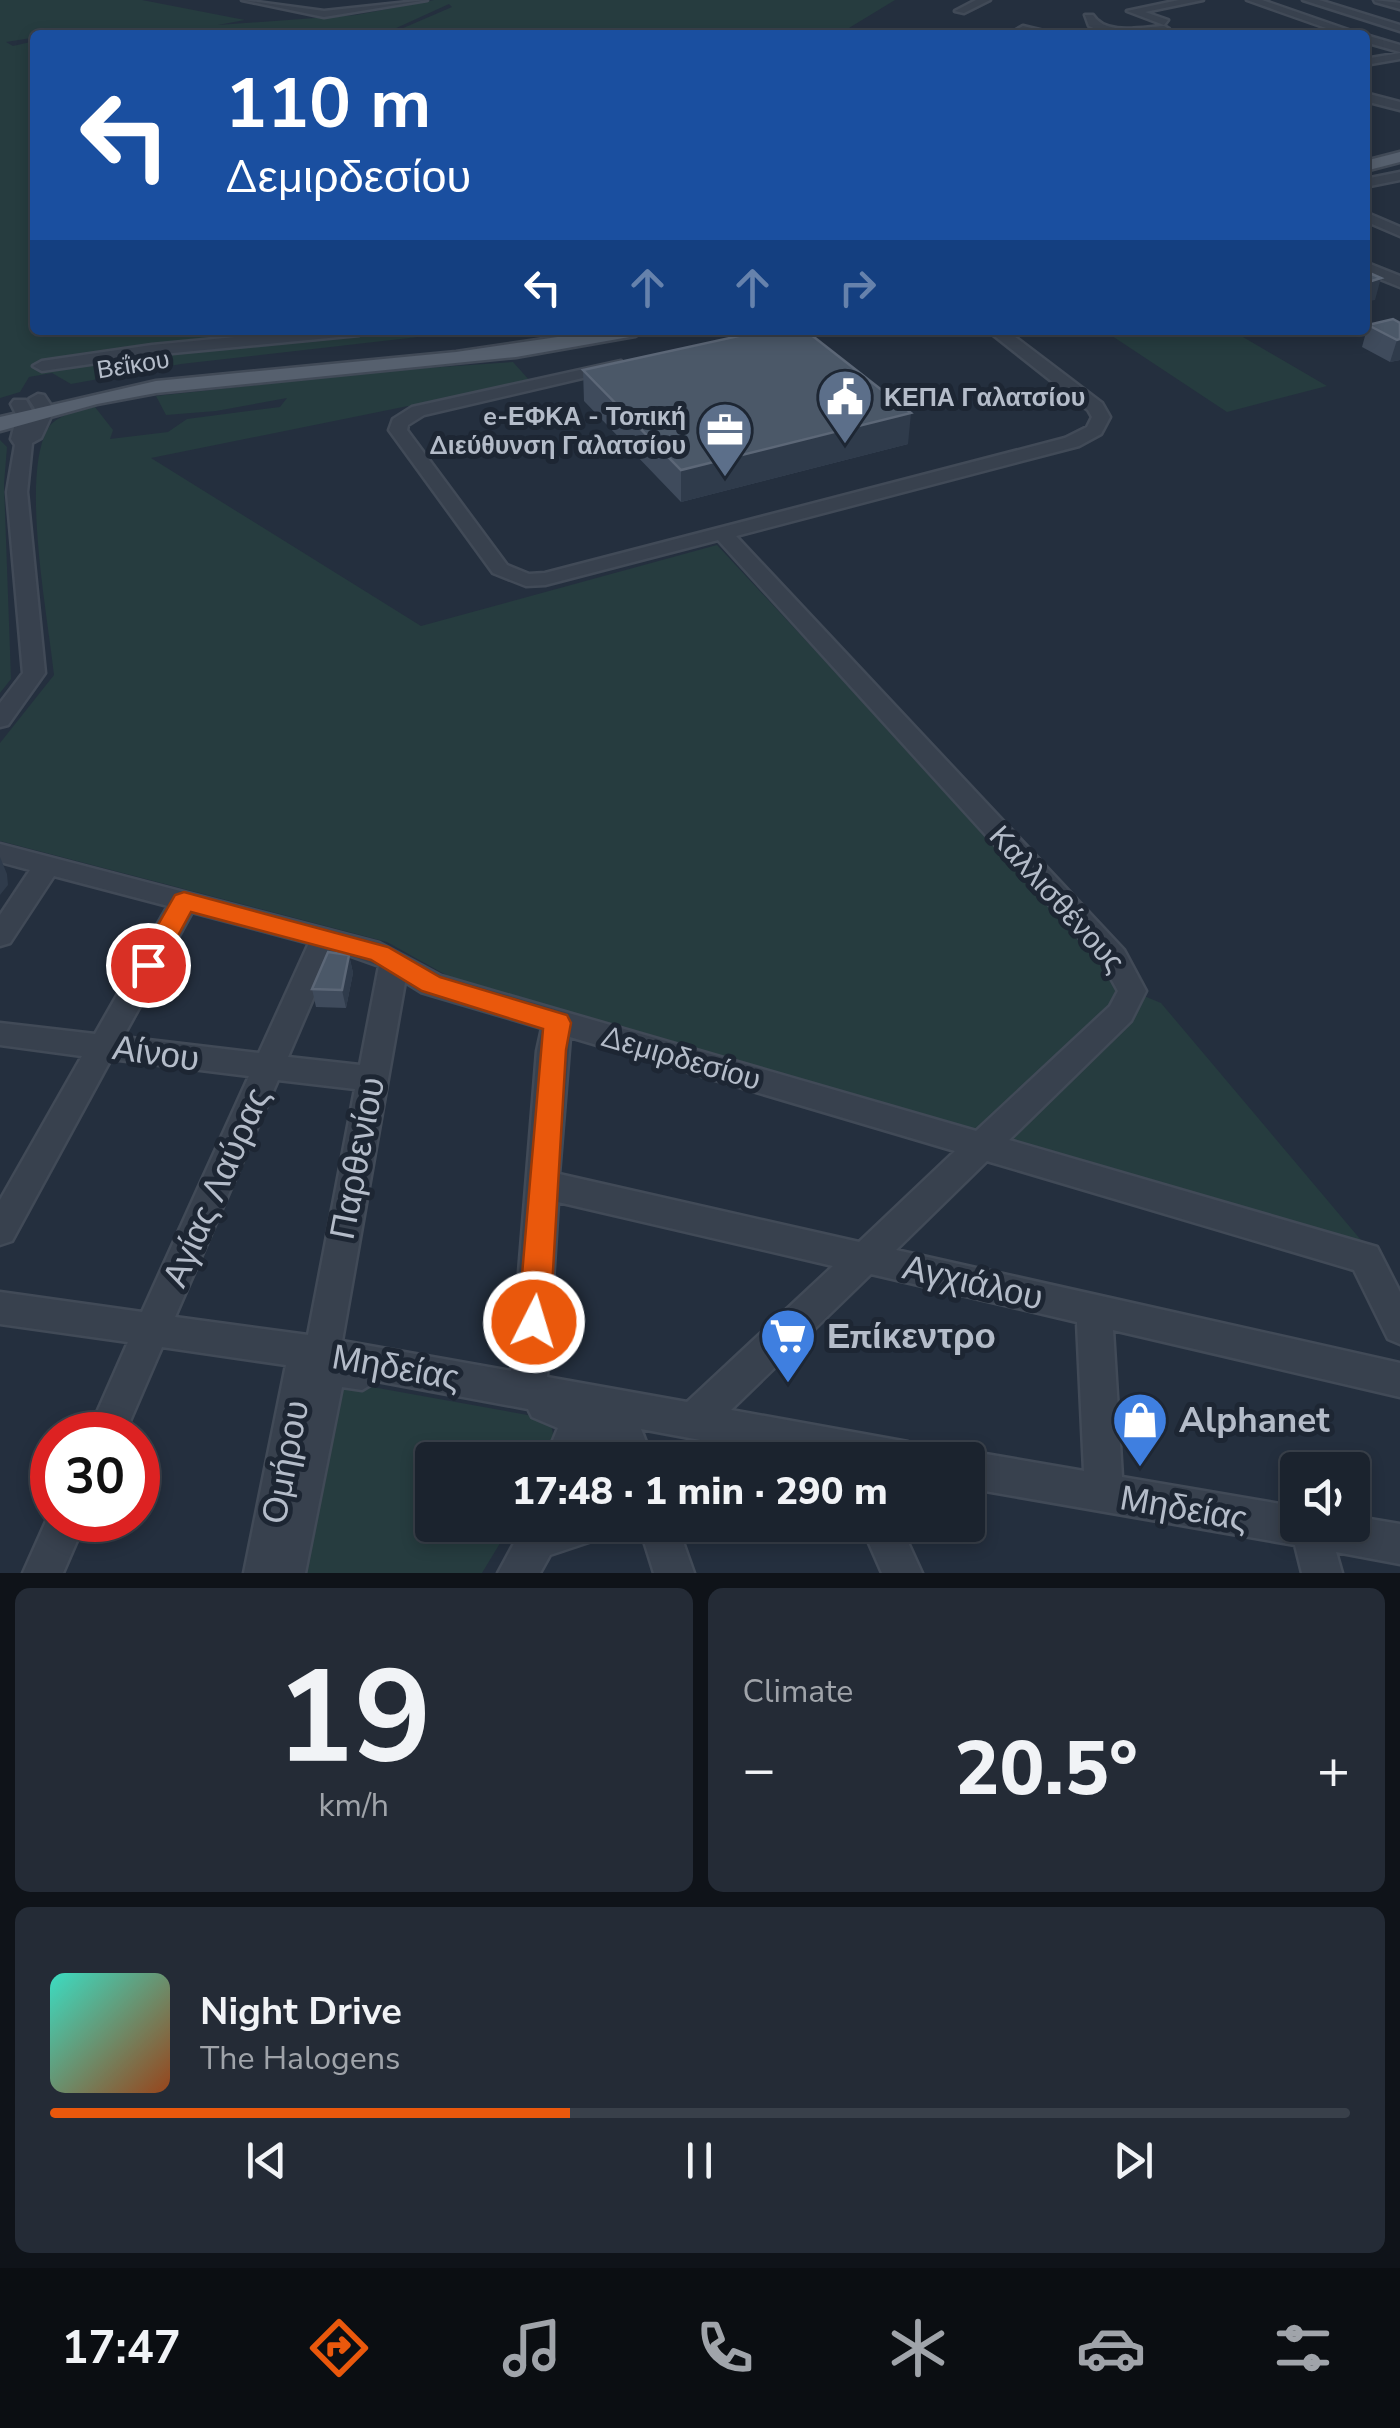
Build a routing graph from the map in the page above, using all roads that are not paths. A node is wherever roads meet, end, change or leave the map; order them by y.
1 (247, 0) edge
2 (303, 0) edge
3 (422, 0) edge
4 (986, 0) edge
5 (1120, 0) edge
6 (1198, 0) edge
7 (1252, 0) edge
8 (1308, 0) edge
9 (1379, 0) edge
10 (1166, 5) junction
11 (280, 6) junction
12 (1400, 6) edge
13 (960, 10) dead end
14 (1089, 17) dead end
15 (1400, 28) edge
16 (1108, 30) edge
17 (1134, 30) edge
18 (1342, 30) edge
19 (1370, 40) edge
20 (1400, 53) edge
21 (1370, 61) edge
22 (1370, 98) edge
23 (1384, 102) junction
24 (1400, 106) edge
25 (1370, 108) edge
26 (1400, 157) edge
27 (1370, 165) edge
28 (1400, 166) edge
29 (1370, 174) edge
30 (1400, 176) edge
31 (1370, 182) edge
32 (1370, 218) edge
33 (1398, 230) edge
34 (1370, 235) edge
35 (1370, 269) edge
36 (1398, 280) edge
37 (307, 335) edge
38 (488, 335) edge
39 (607, 335) edge
40 (1002, 335) edge
41 (644, 358) edge
42 (42, 366) dead end
43 (26, 408) edge
44 (8, 436) edge
45 (722, 534) junction
46 (0, 720) edge
47 (0, 853) edge
48 (47, 866) junction
49 (184, 901) junction
50 (0, 936) edge
51 (326, 938) junction
52 (394, 962) junction
53 (558, 1023) junction
54 (0, 1034) edge
55 (103, 1046) junction
56 (269, 1068) junction
57 (372, 1079) junction
58 (981, 1143) junction
59 (545, 1185) junction
60 (0, 1231) edge
61 (866, 1256) junction
62 (0, 1308) edge
63 (1094, 1310) junction
64 (1400, 1328) edge
65 (153, 1329) junction
66 (314, 1353) junction
67 (1400, 1380) edge
68 (528, 1390) junction
69 (614, 1407) junction
70 (115, 1412) edge
71 (694, 1422) junction
72 (571, 1442) edge
73 (583, 1442) edge
74 (604, 1442) edge
75 (627, 1442) edge
76 (788, 1442) edge
77 (985, 1473) edge
78 (1104, 1494) junction
79 (1280, 1525) edge
80 (1370, 1539) edge
81 (57, 1542) edge
82 (531, 1542) edge
83 (664, 1542) edge
84 (888, 1542) edge
85 (1313, 1542) edge
86 (1400, 1544) edge
87 (43, 1573) edge
88 (264, 1573) edge
89 (284, 1573) edge
90 (499, 1573) edge
91 (674, 1573) edge
92 (902, 1573) edge
93 (1322, 1573) edge

1 - 11 street
2 - 11 street
3 - 11 street
4 - 13 street
5 - 10 street
6 - 10 street
7 - 18 street
8 - 15 street
9 - 12 street
10 - 17 street
14 - 16 street
19 - 20 street
20 - 21 street
22 - 23 street
23 - 24 street
23 - 25 street
26 - 27 main road
28 - 29 main road
30 - 31 street
32 - 33 street
33 - 34 street
35 - 36 street
37 - 42 street
38 - 43 main road, Βεΐκου
39 - 43 main road, Βεΐκου
40 - 45 street
41 - 45 street
43 - 44 main road, Βεΐκου
43 - 44 street
44 - 46 street
45 - 58 street, Καλλισθένους
47 - 48 street, Δεμιρδεσίου
48 - 49 street, Δεμιρδεσίου
48 - 50 street
49 - 51 street, Δεμιρδεσίου
49 - 55 street
51 - 52 street, Δεμιρδεσίου
51 - 56 street, Αγίας Λαύρας
52 - 53 street, Δεμιρδεσίου
52 - 57 street, Παρθενίου
53 - 58 street, Δεμιρδεσίου
53 - 59 street
54 - 55 street, Αίνου
55 - 56 street, Αίνου
55 - 60 street
56 - 57 street, Αίνου
56 - 65 street, Αγίας Λαύρας
57 - 66 street, Παρθενίου
58 - 61 street, Καλλισθένους
58 - 64 street, Δεμιρδεσίου
59 - 61 street, Αγχιάλου
59 - 68 street
61 - 63 street, Αγχιάλου
61 - 71 street, Καλλισθένους
62 - 65 street, Μηδείας
63 - 67 street, Αγχιάλου
63 - 78 street
65 - 66 street, Μηδείας
65 - 70 street, Αγίας Λαύρας
66 - 68 street, Μηδείας
66 - 88 street, Ομήρου
68 - 69 street, Μηδείας
69 - 71 street, Μηδείας
69 - 73 street
69 - 74 street
69 - 75 street
71 - 76 street, Μηδείας
72 - 89 street
77 - 78 street, Μηδείας
78 - 79 street, Μηδείας
80 - 86 street, Μηδείας
81 - 87 street
82 - 90 street
83 - 91 street
84 - 92 street
85 - 93 street

